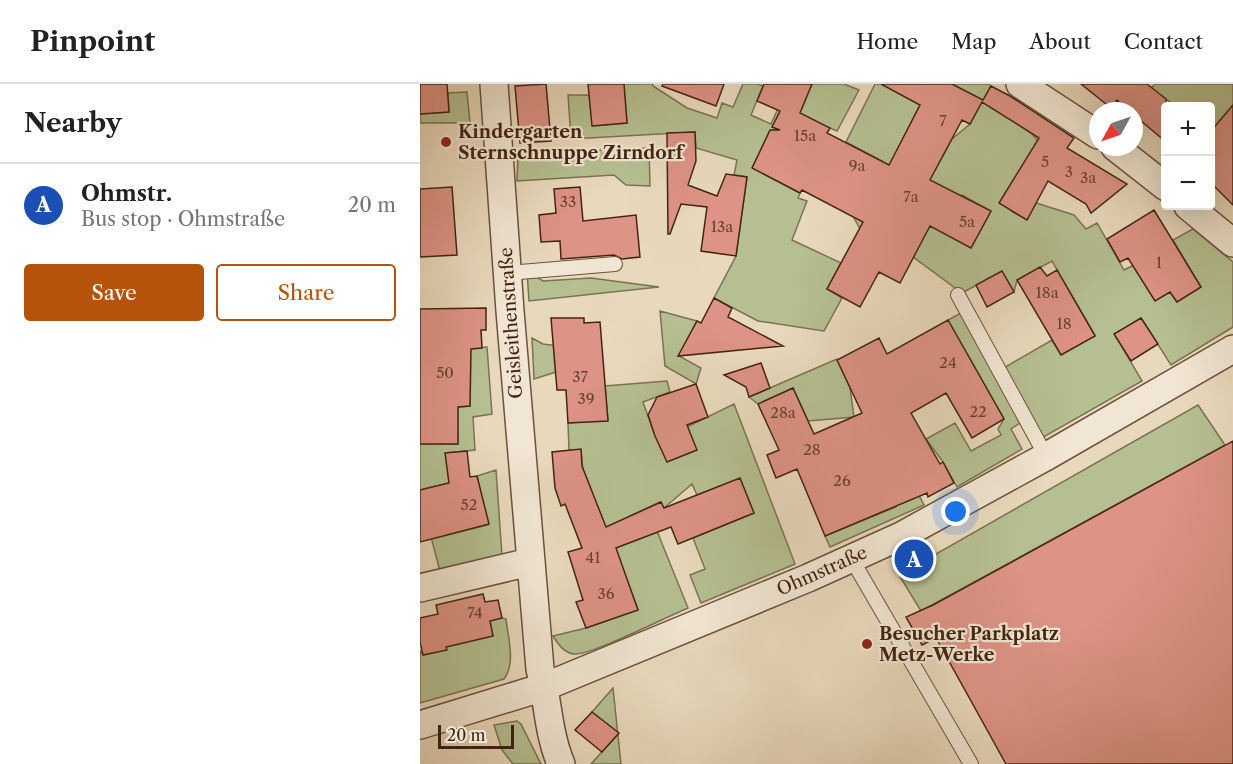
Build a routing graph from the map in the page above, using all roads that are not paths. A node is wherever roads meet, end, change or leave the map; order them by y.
1 (494, 84) edge
2 (1020, 84) edge
3 (1089, 129) edge
4 (1126, 156) edge
5 (1161, 183) edge
6 (1193, 210) edge
7 (1233, 243) edge
8 (615, 264) dead end
9 (507, 273) junction
10 (958, 295) dead end
11 (1233, 349) edge
12 (1047, 456) junction
13 (851, 558) junction
14 (530, 562) junction
15 (420, 588) edge
16 (544, 687) junction
17 (420, 725) edge
18 (561, 764) edge
19 (971, 764) edge

1 - 9 street, Geisleithenstraße
2 - 3 street
4 - 5 street
6 - 7 street
8 - 9 lane
9 - 14 street, Geisleithenstraße
10 - 12 lane
11 - 12 street, Ohmstraße
12 - 13 street, Ohmstraße
13 - 16 street, Ohmstraße
13 - 19 lane
14 - 15 street
14 - 16 street, Geisleithenstraße
16 - 17 street, Ohmstraße
16 - 18 street, Geisleithenstraße

